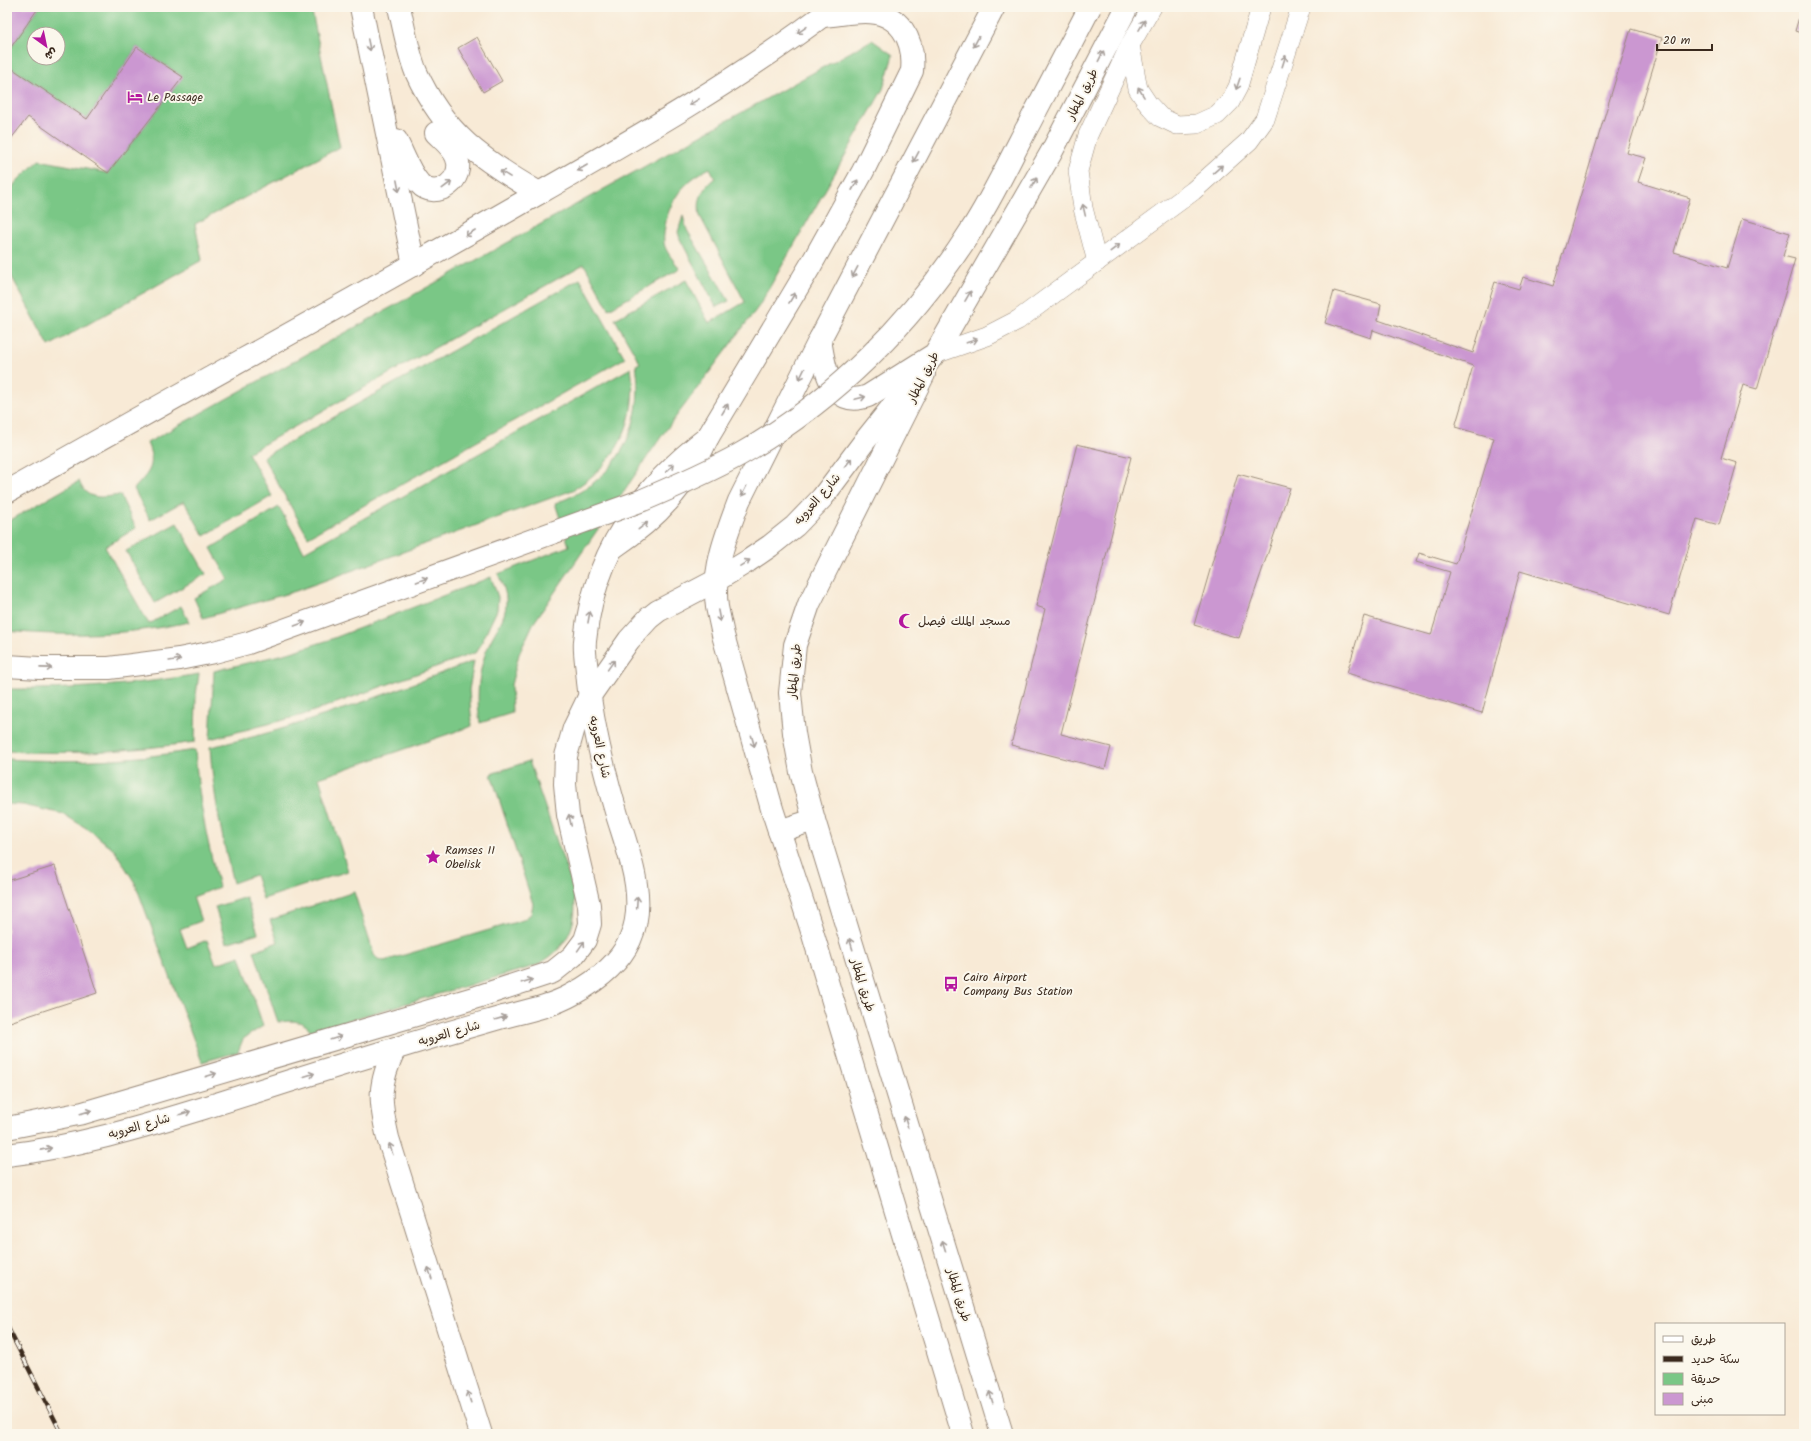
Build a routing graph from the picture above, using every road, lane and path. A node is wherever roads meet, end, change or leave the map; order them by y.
1 (361, 7) edge
2 (398, 7) edge
3 (994, 7) edge
4 (1090, 7) edge
5 (1127, 7) edge
6 (1152, 7) edge
7 (1262, 7) edge
8 (1301, 7) edge
9 (828, 11) edge
10 (1130, 45) junction
11 (416, 71) junction
12 (384, 115) junction
13 (539, 193) junction
14 (1097, 262) junction
15 (414, 265) junction
16 (820, 339) junction
17 (935, 354) junction
18 (7, 492) edge
19 (717, 580) junction
20 (7, 666) edge
21 (589, 697) junction
22 (814, 820) junction
23 (779, 831) junction
24 (843, 920) junction
25 (811, 928) junction
26 (395, 1048) junction
27 (7, 1128) edge
28 (7, 1155) edge
29 (481, 1434) edge
30 (963, 1434) edge
31 (1002, 1434) edge

1 -> 12 main road
2 - 11 main road
3 -> 16 main road
20 -> 4 main road, bridge
17 -> 5 main road, طريق المطار
10 -> 6 street
7 -> 10 street
14 -> 8 street
9 -> 13 main road
21 -> 9 main road
14 -> 10 street
12 -> 11 main road
13 -> 11 main road
12 -> 15 main road
13 -> 15 main road
17 -> 14 street
15 - 18 main road
16 -> 17 main road
16 -> 19 main road
19 -> 17 main road, شارع العروبه
17 - 22 main road, طريق المطار
21 -> 19 main road, شارع العروبه
19 -> 23 main road
26 -> 21 main road, شارع العروبه
27 -> 21 main road, شارع العروبه
22 - 23 main road
22 - 24 main road, طريق المطار
23 - 25 main road
24 - 25 main road
31 -> 24 main road, طريق المطار
25 - 30 main road
28 -> 26 main road, شارع العروبه
29 -> 26 main road

